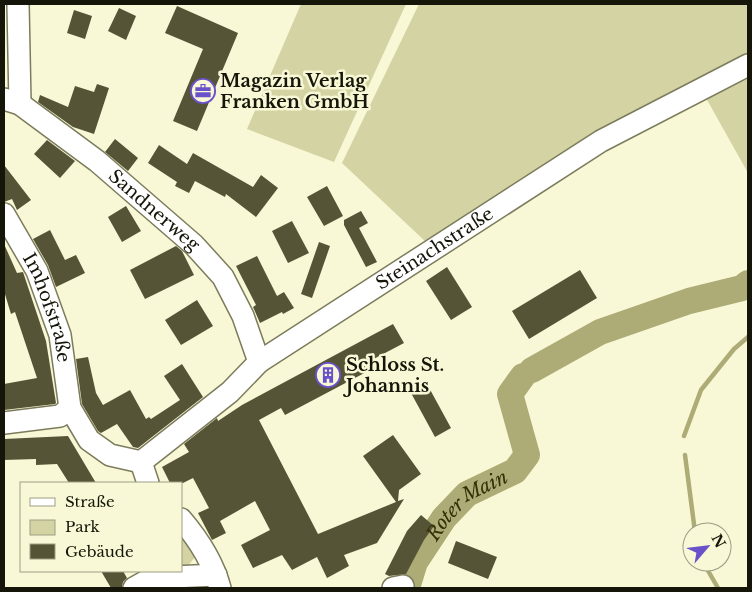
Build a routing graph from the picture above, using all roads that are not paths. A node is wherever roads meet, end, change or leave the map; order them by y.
1 (18, 4) edge
2 (748, 65) edge
3 (12, 101) edge
4 (4, 214) edge
5 (259, 362) junction
6 (70, 408) junction
7 (4, 423) edge
8 (141, 462) junction
9 (148, 482) edge
10 (182, 521) edge
11 (146, 579) edge
12 (218, 582) edge

1 - 3 street
2 - 5 street, Steinachstraße
3 - 5 street, Sandnerweg
4 - 6 street, Imhofstraße
5 - 8 street, Steinachstraße
6 - 7 street
6 - 8 street
8 - 9 street
10 - 12 street
11 - 12 street

